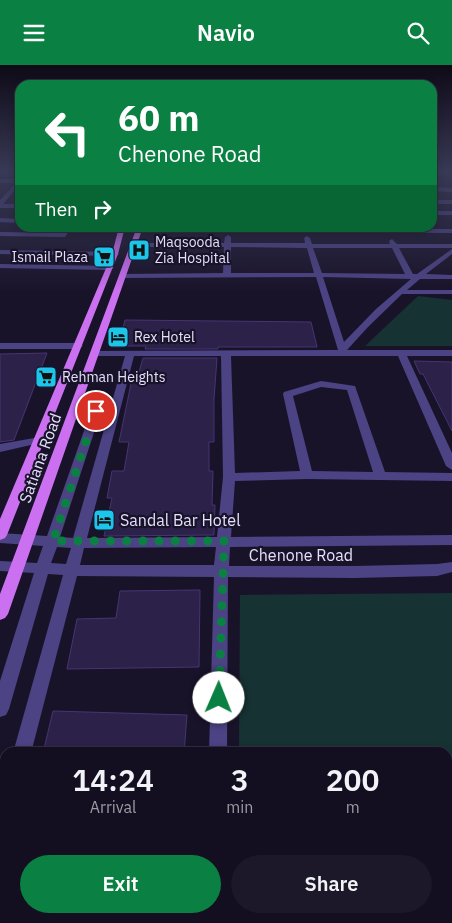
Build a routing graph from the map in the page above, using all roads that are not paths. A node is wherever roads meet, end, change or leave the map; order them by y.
1 (437, 213) edge
2 (452, 213) edge
3 (0, 220) edge
4 (15, 221) edge
5 (437, 231) edge
6 (452, 231) edge
7 (66, 232) edge
8 (121, 232) edge
9 (139, 232) edge
10 (229, 232) edge
11 (304, 232) edge
12 (388, 232) edge
13 (0, 235) edge
14 (134, 245) junction
15 (228, 245) junction
16 (309, 246) junction
17 (395, 246) junction
18 (452, 246) edge
19 (452, 251) edge
20 (0, 252) edge
21 (115, 254) junction
22 (438, 261) junction
23 (452, 261) edge
24 (0, 266) edge
25 (110, 267) junction
26 (318, 275) junction
27 (123, 276) junction
28 (414, 276) junction
29 (227, 277) junction
30 (452, 277) edge
31 (402, 292) junction
32 (452, 293) edge
33 (0, 345) edge
34 (78, 346) junction
35 (341, 351) junction
36 (226, 352) junction
37 (401, 352) junction
38 (95, 353) junction
39 (130, 353) junction
40 (452, 353) edge
41 (96, 411) dead end
42 (40, 440) junction
43 (0, 448) edge
44 (452, 465) edge
45 (307, 475) junction
46 (229, 477) junction
47 (381, 477) junction
48 (452, 477) edge
49 (0, 535) edge
50 (0, 539) edge
51 (452, 539) edge
52 (28, 540) junction
53 (53, 541) junction
54 (224, 541) junction
55 (78, 543) junction
56 (18, 565) junction
57 (0, 566) edge
58 (43, 567) junction
59 (452, 567) edge
60 (72, 570) junction
61 (221, 572) junction
62 (0, 614) edge
63 (0, 709) edge
64 (24, 747) edge
65 (218, 747) edge

1 - 2 street
3 - 4 street
5 - 6 street
7 - 13 street
8 - 21 main road, Satiana Road
9 - 14 main road, Satiana Road
10 - 15 street
11 - 16 street
12 - 17 street
14 - 15 street
14 - 27 main road, Satiana Road
15 - 16 street
15 - 29 street
16 - 17 street
16 - 26 street
17 - 18 street
17 - 28 street
19 - 22 street
20 - 21 street
21 - 25 main road, Satiana Road
22 - 23 street
22 - 28 street
24 - 25 street
25 - 34 main road, Satiana Road
26 - 28 street
26 - 29 street
26 - 35 street
27 - 29 street
27 - 38 main road, Satiana Road
28 - 30 street
28 - 31 street
31 - 32 street
31 - 35 street
33 - 34 street
34 - 42 main road, Satiana Road
35 - 36 street
35 - 37 street
36 - 39 street
36 - 46 street
37 - 40 street
37 - 44 street
38 - 39 street
38 - 52 main road, Satiana Road
39 - 55 street
41 - 53 street
42 - 43 street
42 - 49 main road, Satiana Road
45 - 46 street
45 - 47 street
45 - 47 street
46 - 54 street
47 - 48 street
50 - 52 street, Chenone Road
51 - 54 street, Chenone Road
52 - 53 street, Chenone Road
52 - 56 main road, Satiana Road
53 - 55 street, Chenone Road
53 - 58 street
54 - 55 street, Chenone Road
54 - 61 street
55 - 60 street
56 - 57 street, Chenone Road
56 - 58 street, Chenone Road
56 - 62 main road, Satiana Road
58 - 60 street, Chenone Road
58 - 63 street
59 - 61 street, Chenone Road
60 - 61 street, Chenone Road
60 - 64 street
61 - 65 street

